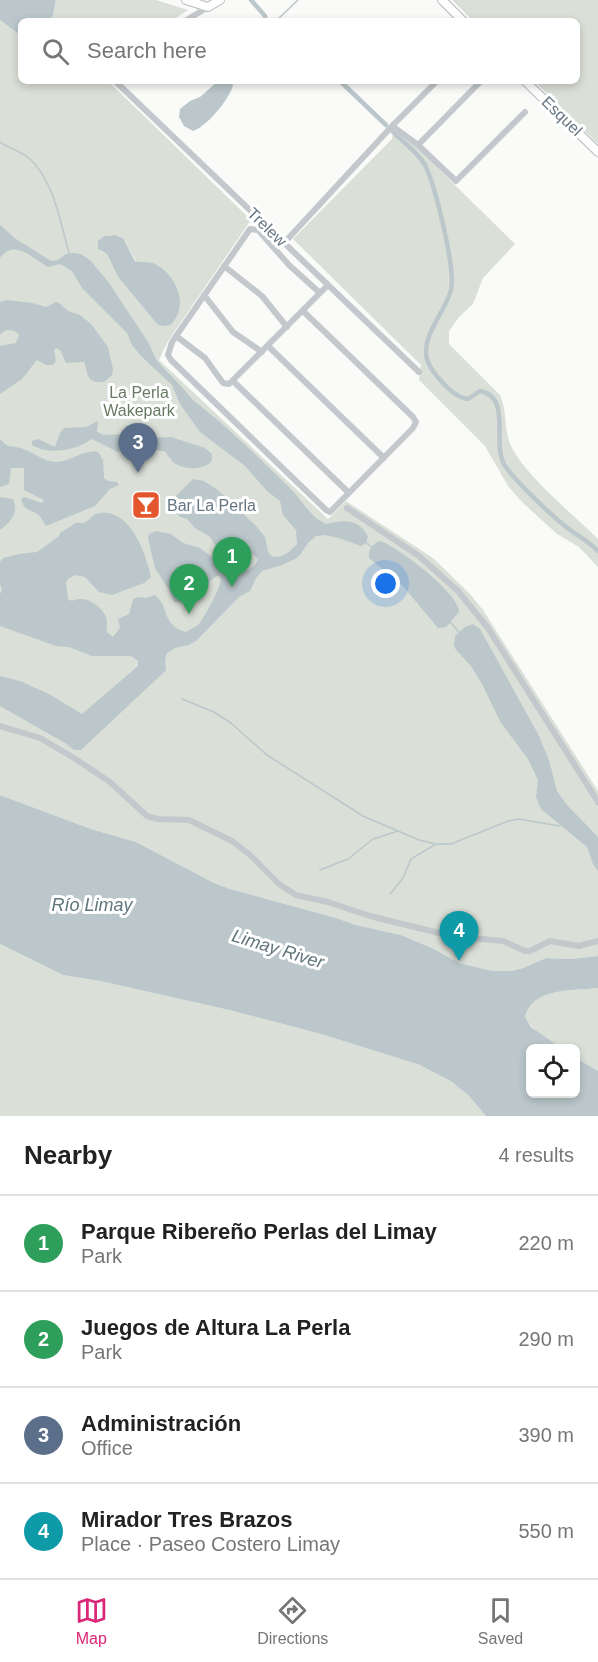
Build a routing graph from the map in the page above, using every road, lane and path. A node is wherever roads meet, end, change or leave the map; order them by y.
1 (186, 0) edge
2 (220, 0) edge
3 (442, 0) edge
4 (208, 7) junction
5 (190, 18) edge
6 (461, 18) edge
7 (118, 84) edge
8 (434, 84) edge
9 (478, 84) edge
10 (528, 84) edge
11 (525, 112) dead end
12 (392, 126) junction
13 (418, 145) junction
14 (598, 152) edge
15 (284, 243) junction
16 (224, 266) junction
17 (328, 285) junction
18 (320, 293) junction
19 (204, 296) junction
20 (303, 310) junction
21 (286, 327) junction
22 (176, 336) junction
23 (268, 346) junction
24 (262, 352) junction
25 (419, 372) dead end
26 (233, 381) junction
27 (384, 458) junction
28 (349, 494) junction
29 (347, 508) dead end
30 (0, 726) edge
31 (598, 802) edge
32 (598, 941) edge

1 - 4 main road
2 - 4 main road
3 - 6 main road
4 - 5 street
7 - 15 street, Trelew
8 - 12 street
9 - 13 street
10 - 14 main road, Esquel
11 - 13 street
12 - 13 street
12 - 15 street
15 - 17 street, Trelew
16 - 18 street
16 - 19 street
16 - 21 street
17 - 18 street
17 - 25 street, Trelew
18 - 20 street
19 - 22 street
19 - 24 street
20 - 21 street
20 - 27 street
21 - 23 street
22 - 26 street
22 - 28 street
23 - 24 street
23 - 27 street
24 - 26 street
26 - 28 street
27 - 28 street
29 - 31 street
30 - 32 street

